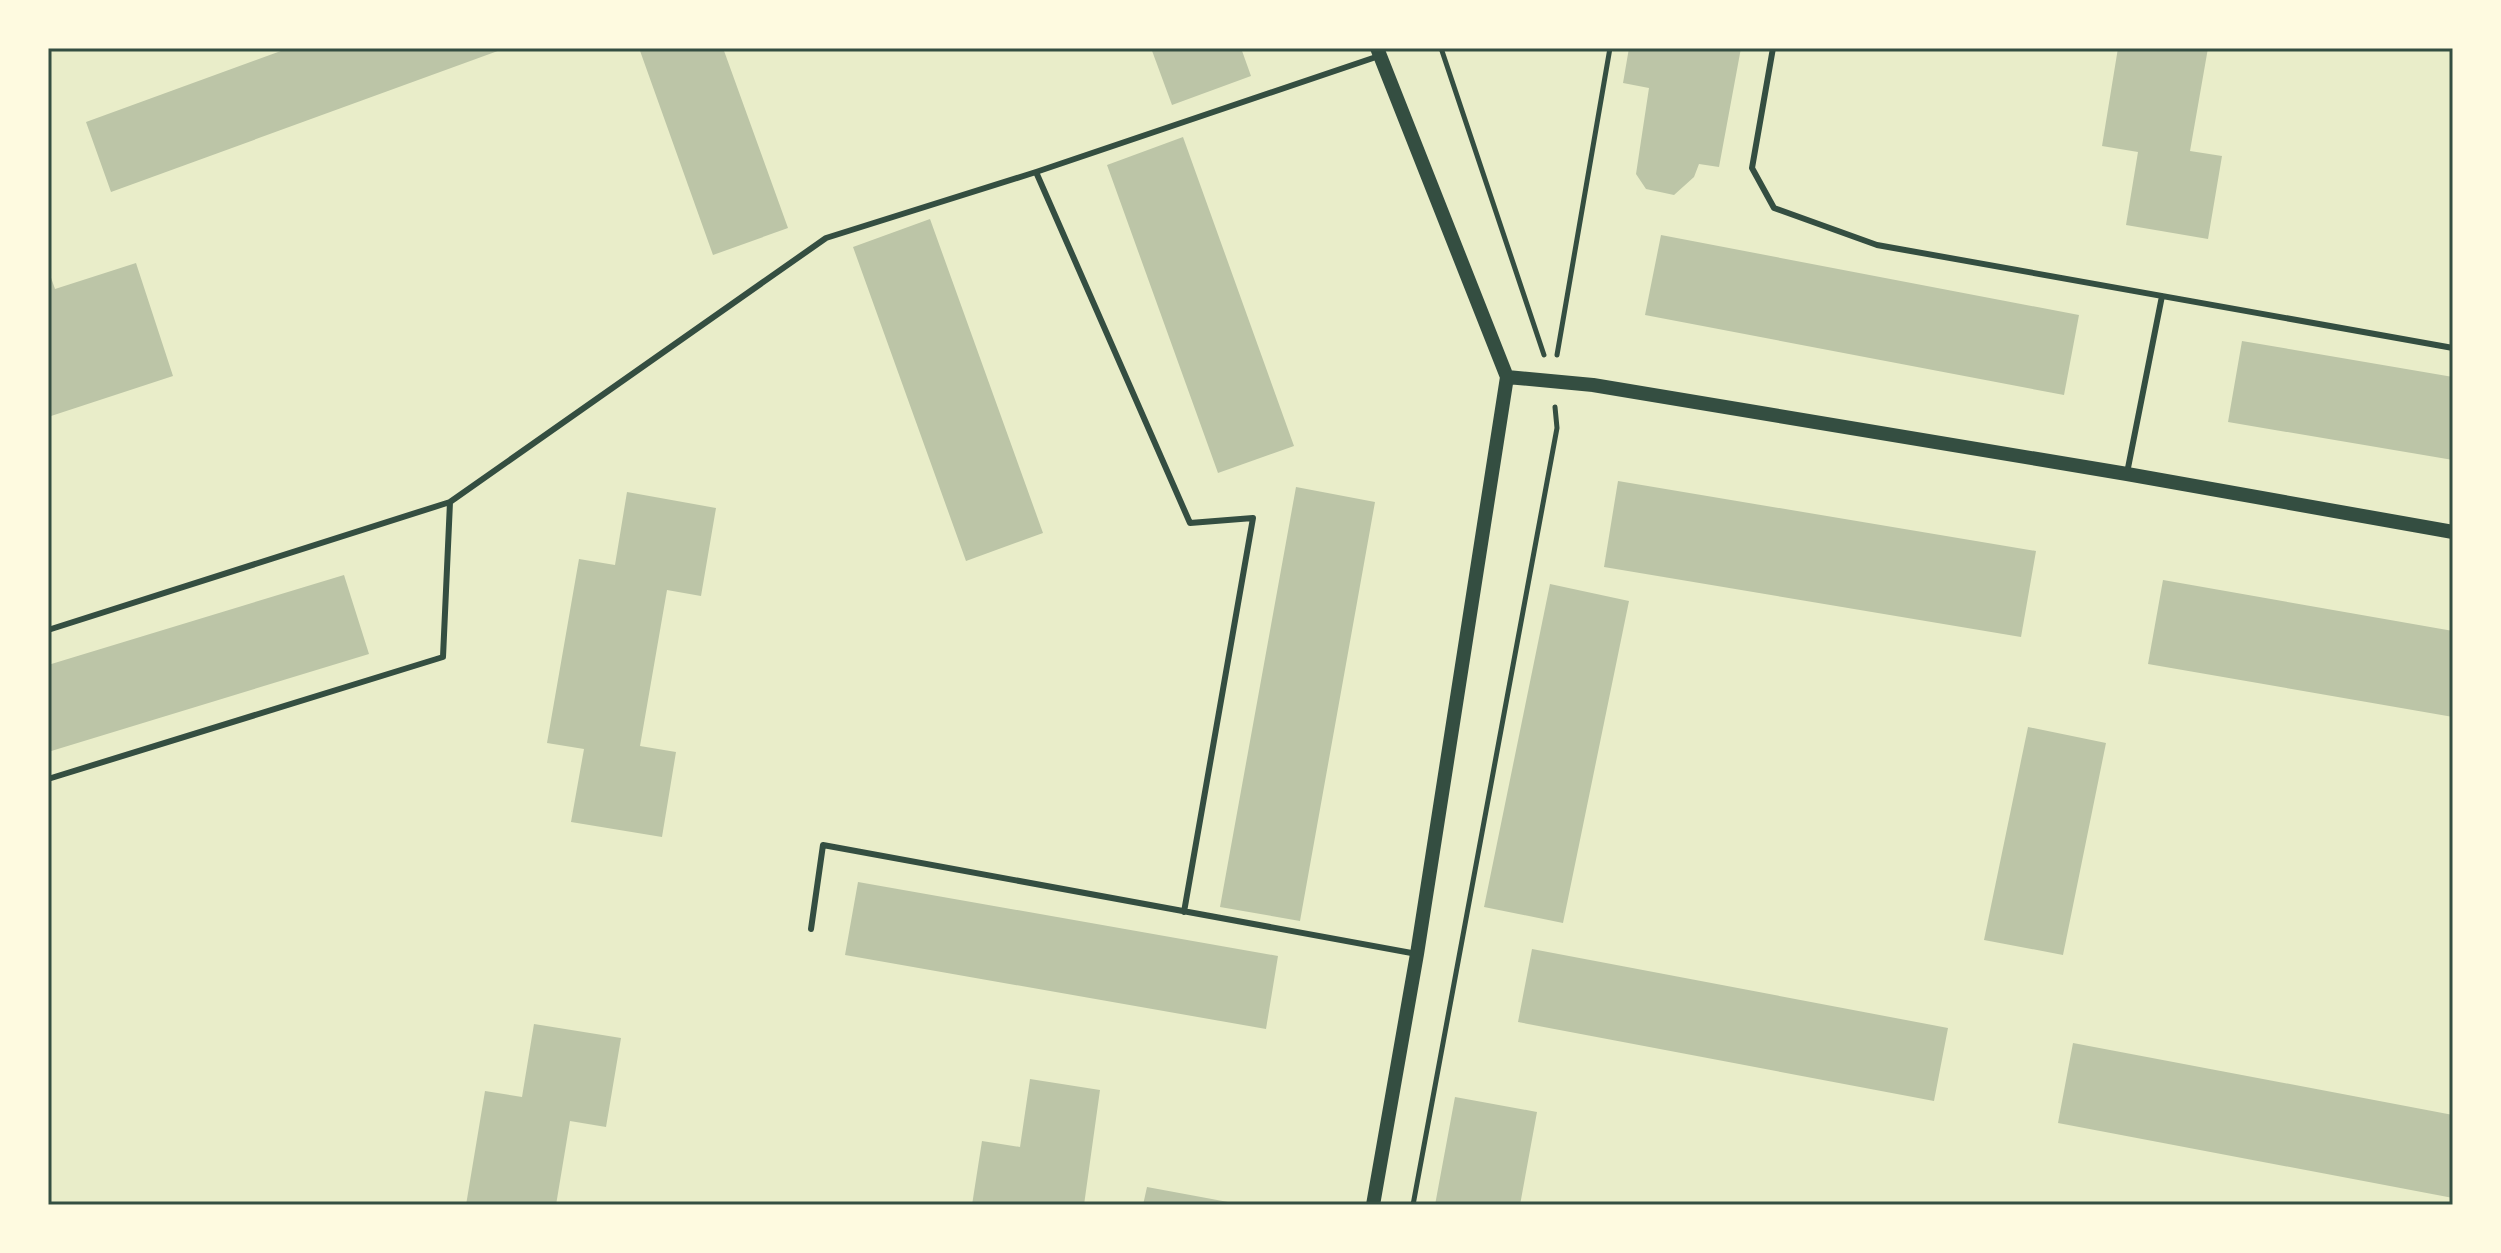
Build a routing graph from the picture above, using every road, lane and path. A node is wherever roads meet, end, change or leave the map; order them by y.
1 (1441, 48) edge
2 (1610, 48) edge
3 (1773, 48) edge
4 (1378, 52) edge
5 (1036, 172) junction
6 (2162, 296) junction
7 (2453, 348) edge
8 (1507, 377) junction
9 (1552, 380) junction
10 (2127, 474) junction
11 (450, 502) junction
12 (2453, 532) edge
13 (48, 630) edge
14 (48, 779) edge
15 (1184, 912) junction
16 (811, 929) dead end
17 (1417, 954) junction
18 (1373, 1205) edge
19 (1413, 1205) edge

1 - 9 path
2 - 9 path
3 - 6 lane
4 - 5 lane
4 - 8 street
5 - 11 lane
5 - 15 lane
6 - 7 lane
6 - 10 lane
8 - 9 street
8 - 17 street
9 - 10 street
9 - 19 path
10 - 12 street
11 - 13 lane
11 - 14 lane
15 - 16 lane
15 - 17 lane
17 - 18 street

